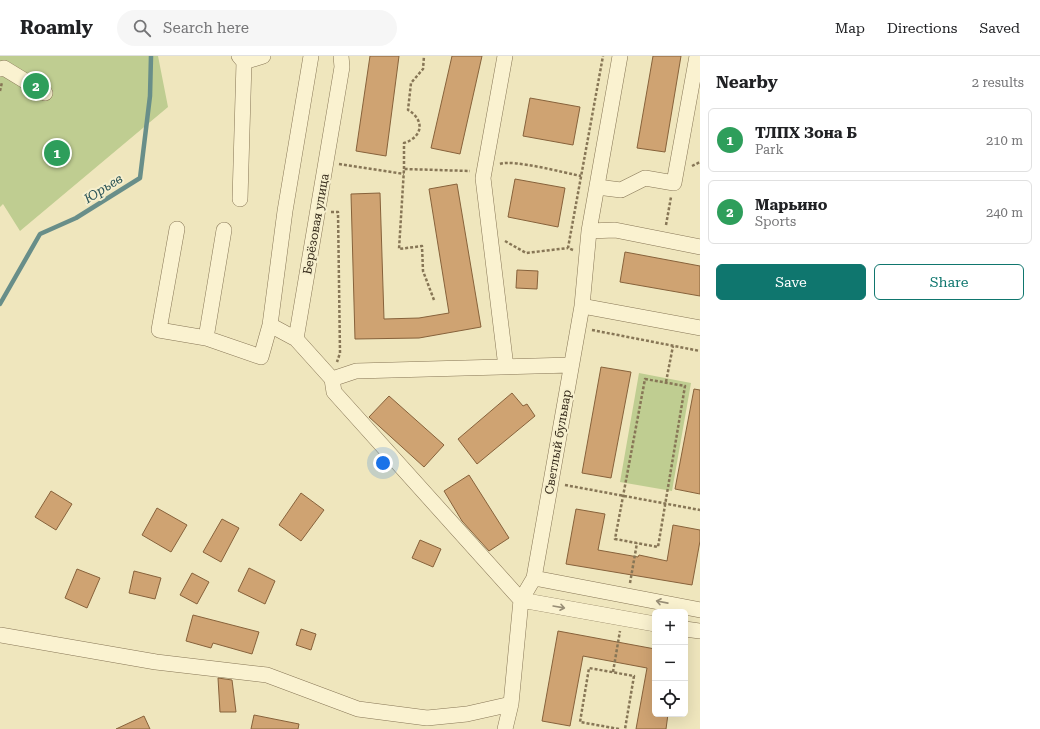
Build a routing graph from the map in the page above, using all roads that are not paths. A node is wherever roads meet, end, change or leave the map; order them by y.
1 (263, 56) edge
2 (309, 56) edge
3 (340, 56) edge
4 (504, 56) edge
5 (620, 56) edge
6 (697, 56) edge
7 (241, 59) edge
8 (4, 64) edge
9 (45, 93) dead end
10 (596, 187) junction
11 (240, 199) dead end
12 (177, 229) dead end
13 (224, 230) dead end
14 (589, 231) junction
15 (700, 247) edge
16 (582, 306) junction
17 (270, 325) junction
18 (700, 328) edge
19 (206, 338) junction
20 (296, 339) junction
21 (571, 365) junction
22 (506, 367) junction
23 (332, 379) junction
24 (534, 578) junction
25 (521, 600) junction
26 (700, 610) edge
27 (652, 623) edge
28 (688, 630) edge
29 (700, 632) edge
30 (0, 635) edge
31 (510, 704) junction
32 (505, 729) edge

1 - 7 street
2 - 17 street
3 - 20 street, Берёзовая улица
4 - 22 street
5 - 10 street, Светлый бульвар
6 - 10 street
7 - 11 street
8 - 9 street
10 - 14 street, Светлый бульвар
12 - 19 street
13 - 19 street
14 - 15 street
14 - 16 street, Светлый бульвар
16 - 18 street
16 - 21 street, Светлый бульвар
17 - 19 street
17 - 20 street
20 - 23 street
21 - 22 street
21 - 24 street, Светлый бульвар
22 - 23 street
23 - 25 street
24 - 25 street, Светлый бульвар
26 -> 24 street
25 -> 27 street
25 - 31 street, Светлый бульвар
28 - 29 street
30 - 31 street
31 - 32 street, Светлый бульвар

